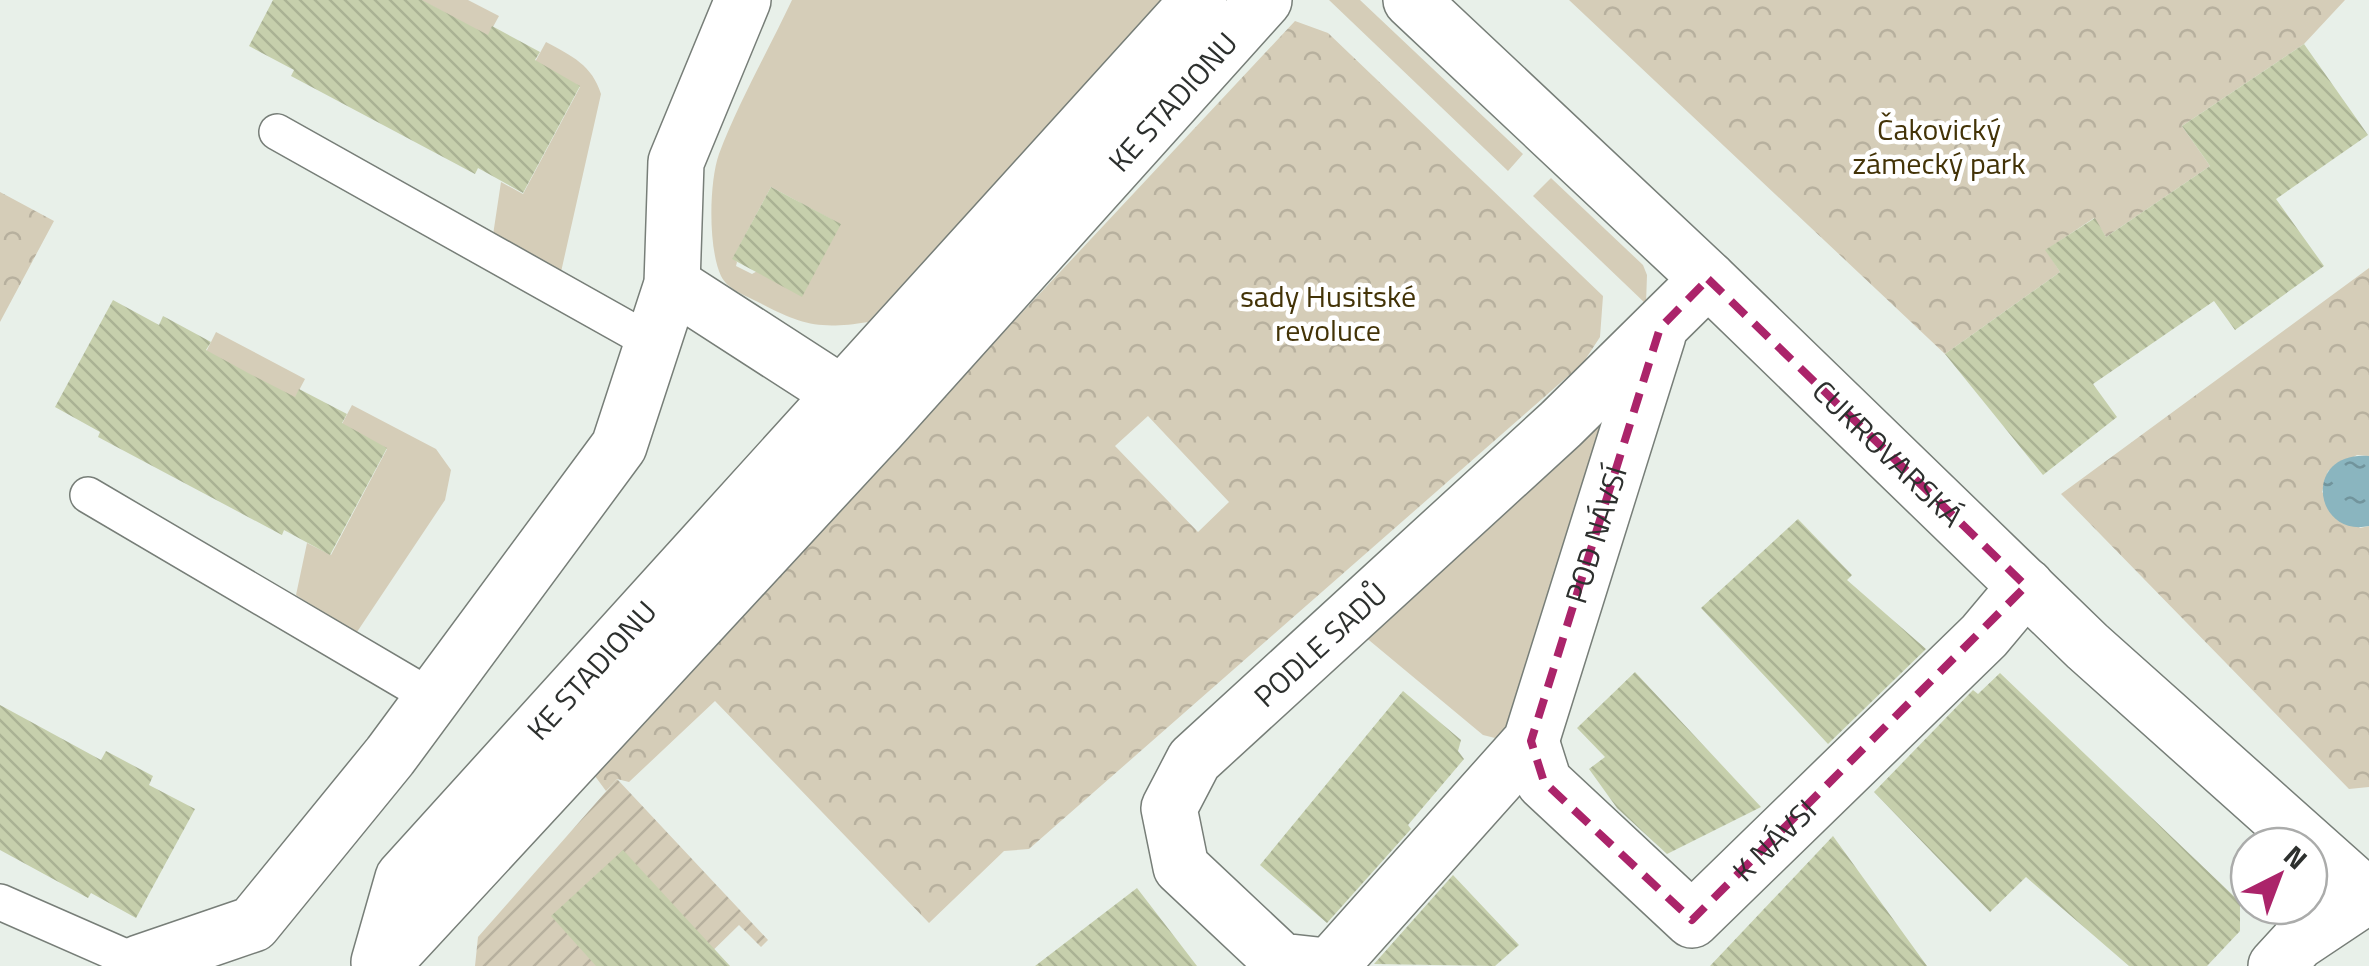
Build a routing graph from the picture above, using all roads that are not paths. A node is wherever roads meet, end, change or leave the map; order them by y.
1 (743, 0) edge
2 (1199, 0) edge
3 (1264, 0) edge
4 (1411, 0) edge
5 (277, 132) dead end
6 (1708, 279) junction
7 (672, 284) junction
8 (1660, 328) junction
9 (653, 343) junction
10 (862, 411) junction
11 (88, 495) dead end
12 (2026, 586) junction
13 (434, 698) junction
14 (1531, 741) junction
15 (2368, 896) edge
16 (0, 902) edge
17 (139, 963) joint
18 (380, 966) edge
19 (1328, 966) edge
20 (2276, 966) edge

1 - 7 street
2 - 10 street, KE STADIONU
3 - 10 street, KE STADIONU
4 - 6 street, CUKROVARSKÁ
5 - 9 lane
6 - 8 street, PODLE SADŮ
6 - 12 street, CUKROVARSKÁ
7 - 9 street
7 - 10 street
8 - 14 street, POD NÁVSÍ
8 - 19 street, PODLE SADŮ
9 - 13 street
10 - 18 street, KE STADIONU
11 - 13 lane
12 - 14 street, K NÁVSI
12 - 15 street, CUKROVARSKÁ
13 - 17 street
14 - 19 street, PODLE SADŮ
15 - 20 street
16 - 17 lane

